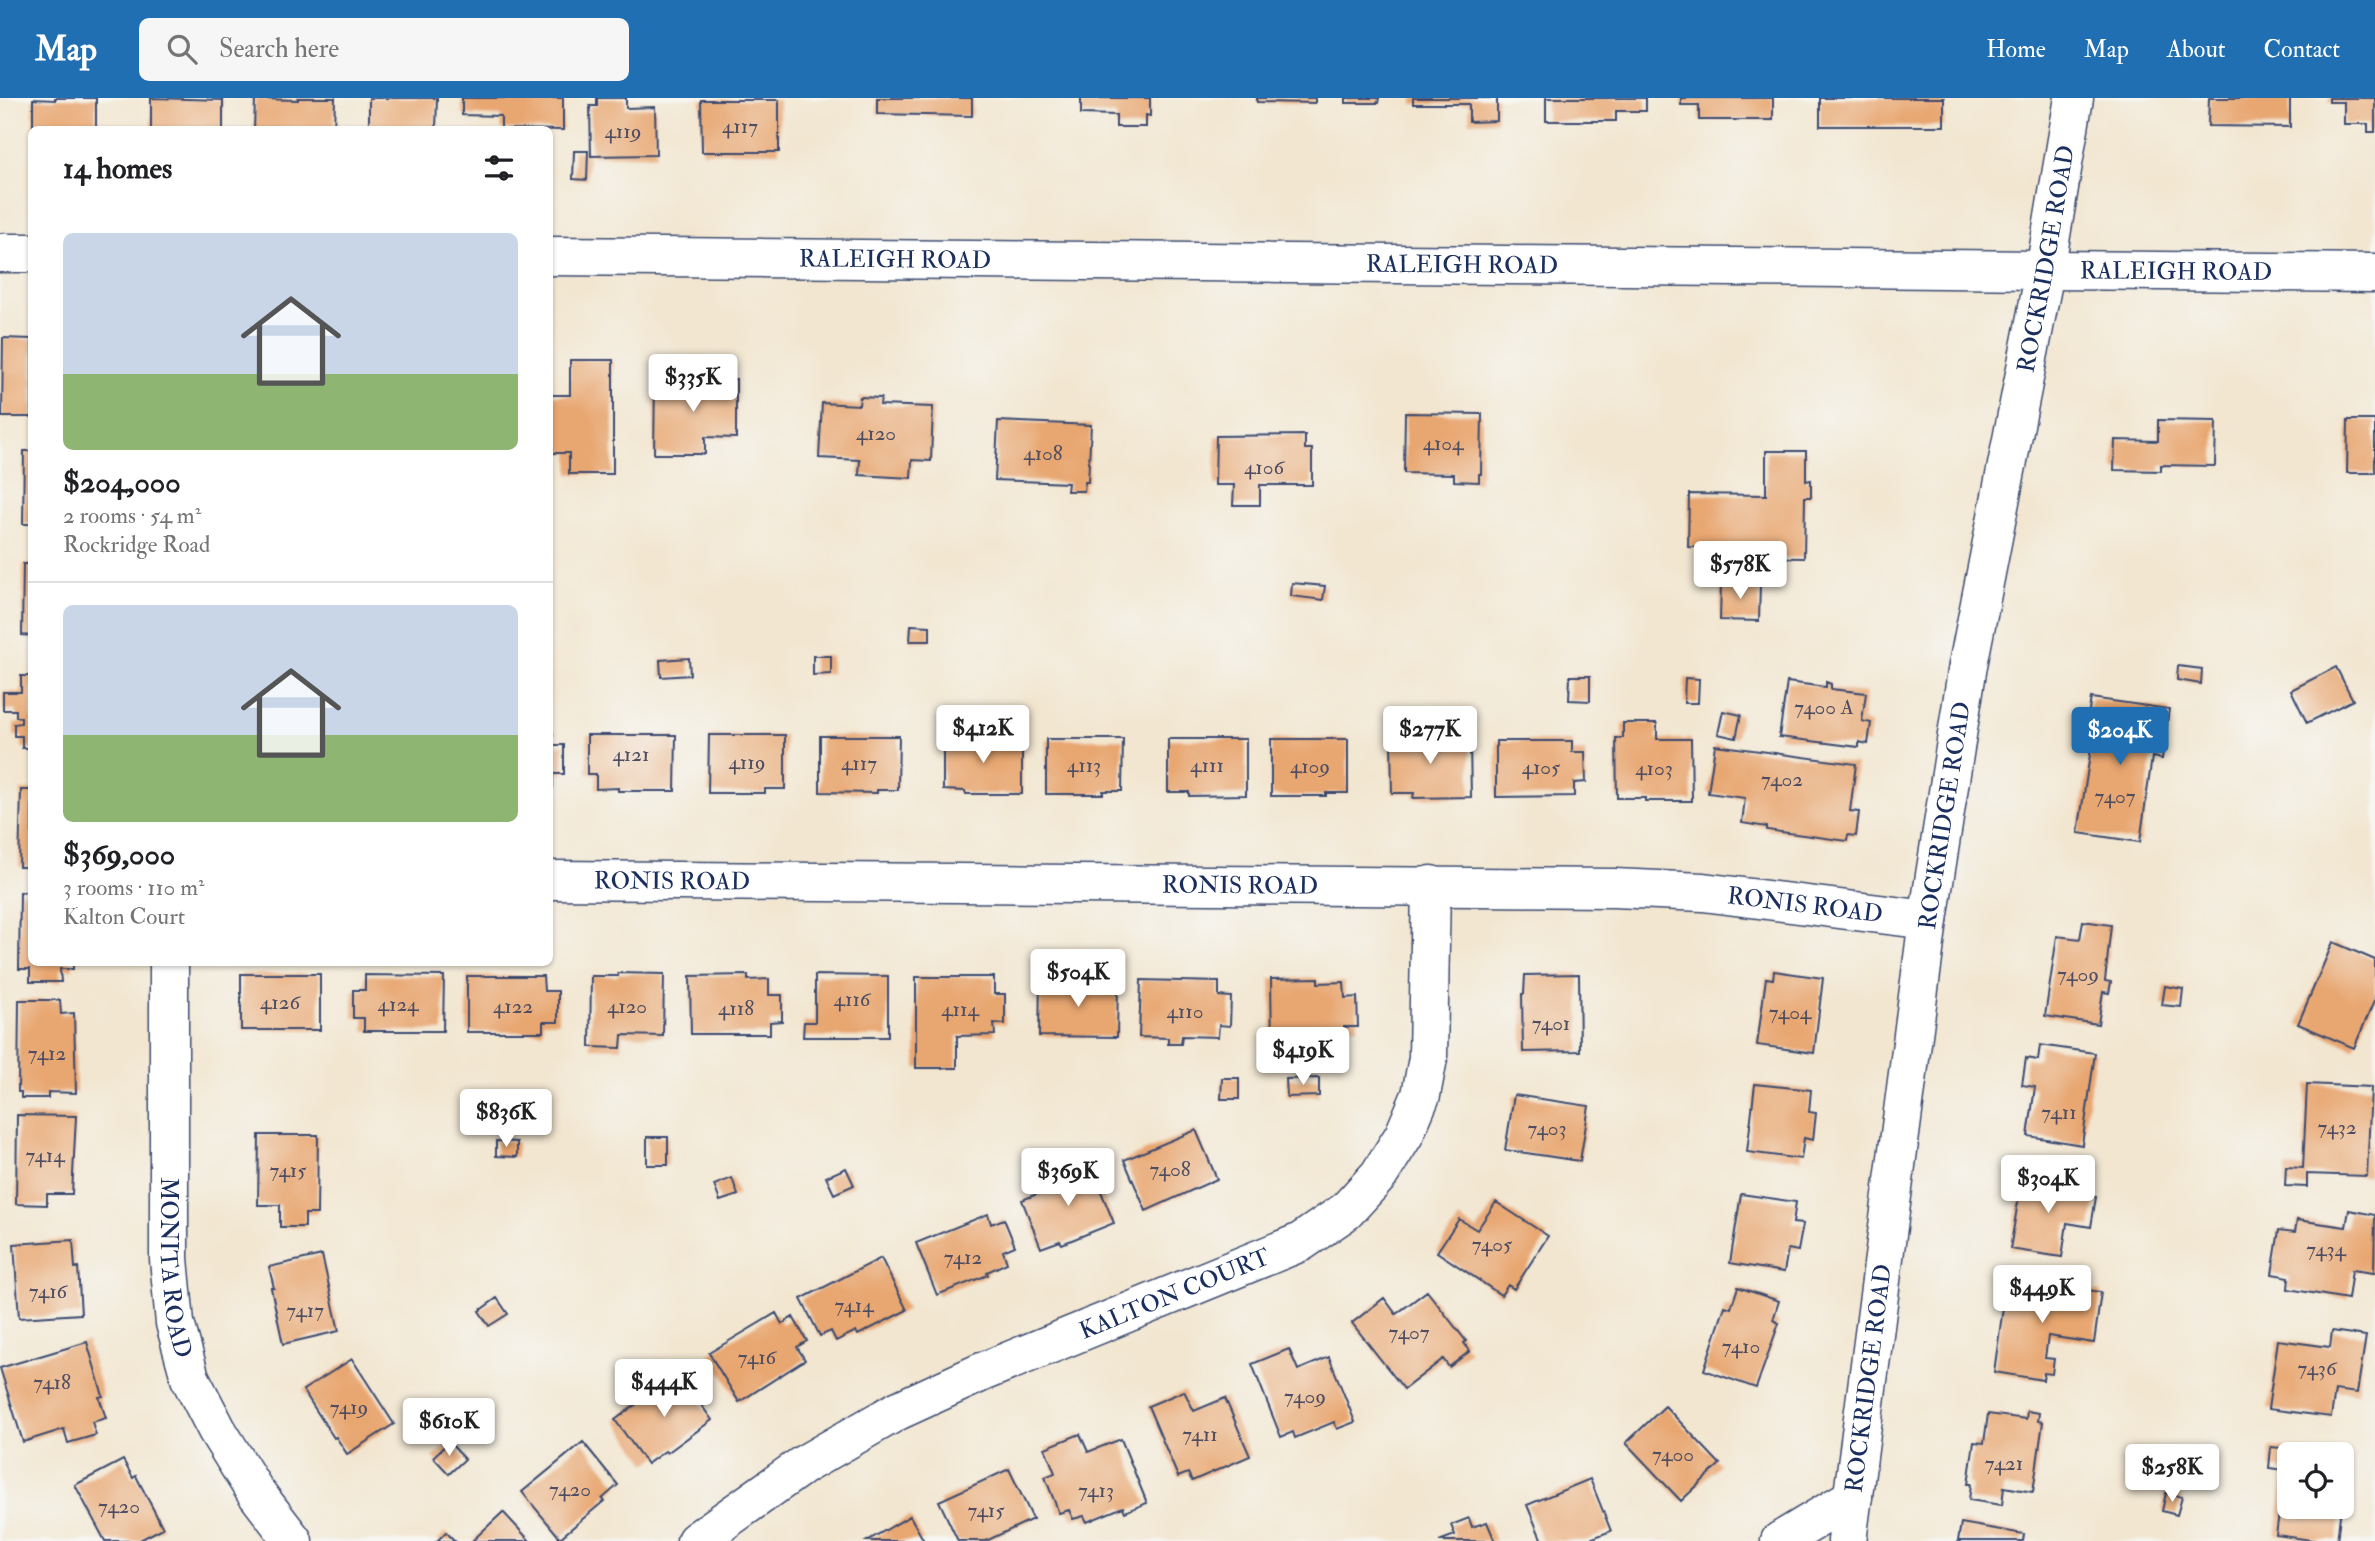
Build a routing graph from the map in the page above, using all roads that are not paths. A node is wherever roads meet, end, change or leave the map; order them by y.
1 (2074, 98) edge
2 (0, 253) edge
3 (28, 253) edge
4 (553, 256) edge
5 (2045, 271) junction
6 (2375, 273) edge
7 (553, 880) edge
8 (1431, 885) junction
9 (1928, 920) junction
10 (169, 966) edge
11 (1853, 1497) junction
12 (293, 1541) edge
13 (696, 1541) edge
14 (1780, 1541) edge
15 (1847, 1541) edge

1 - 5 street, ROCKRIDGE ROAD
2 - 3 street
4 - 5 street, RALEIGH ROAD
5 - 6 street, RALEIGH ROAD
5 - 9 street, ROCKRIDGE ROAD
7 - 8 street, RONIS ROAD
8 - 9 street, RONIS ROAD
8 - 13 street, KALTON COURT
9 - 11 street, ROCKRIDGE ROAD
10 - 12 street, MONITA ROAD
11 - 14 street
11 - 15 street, ROCKRIDGE ROAD

